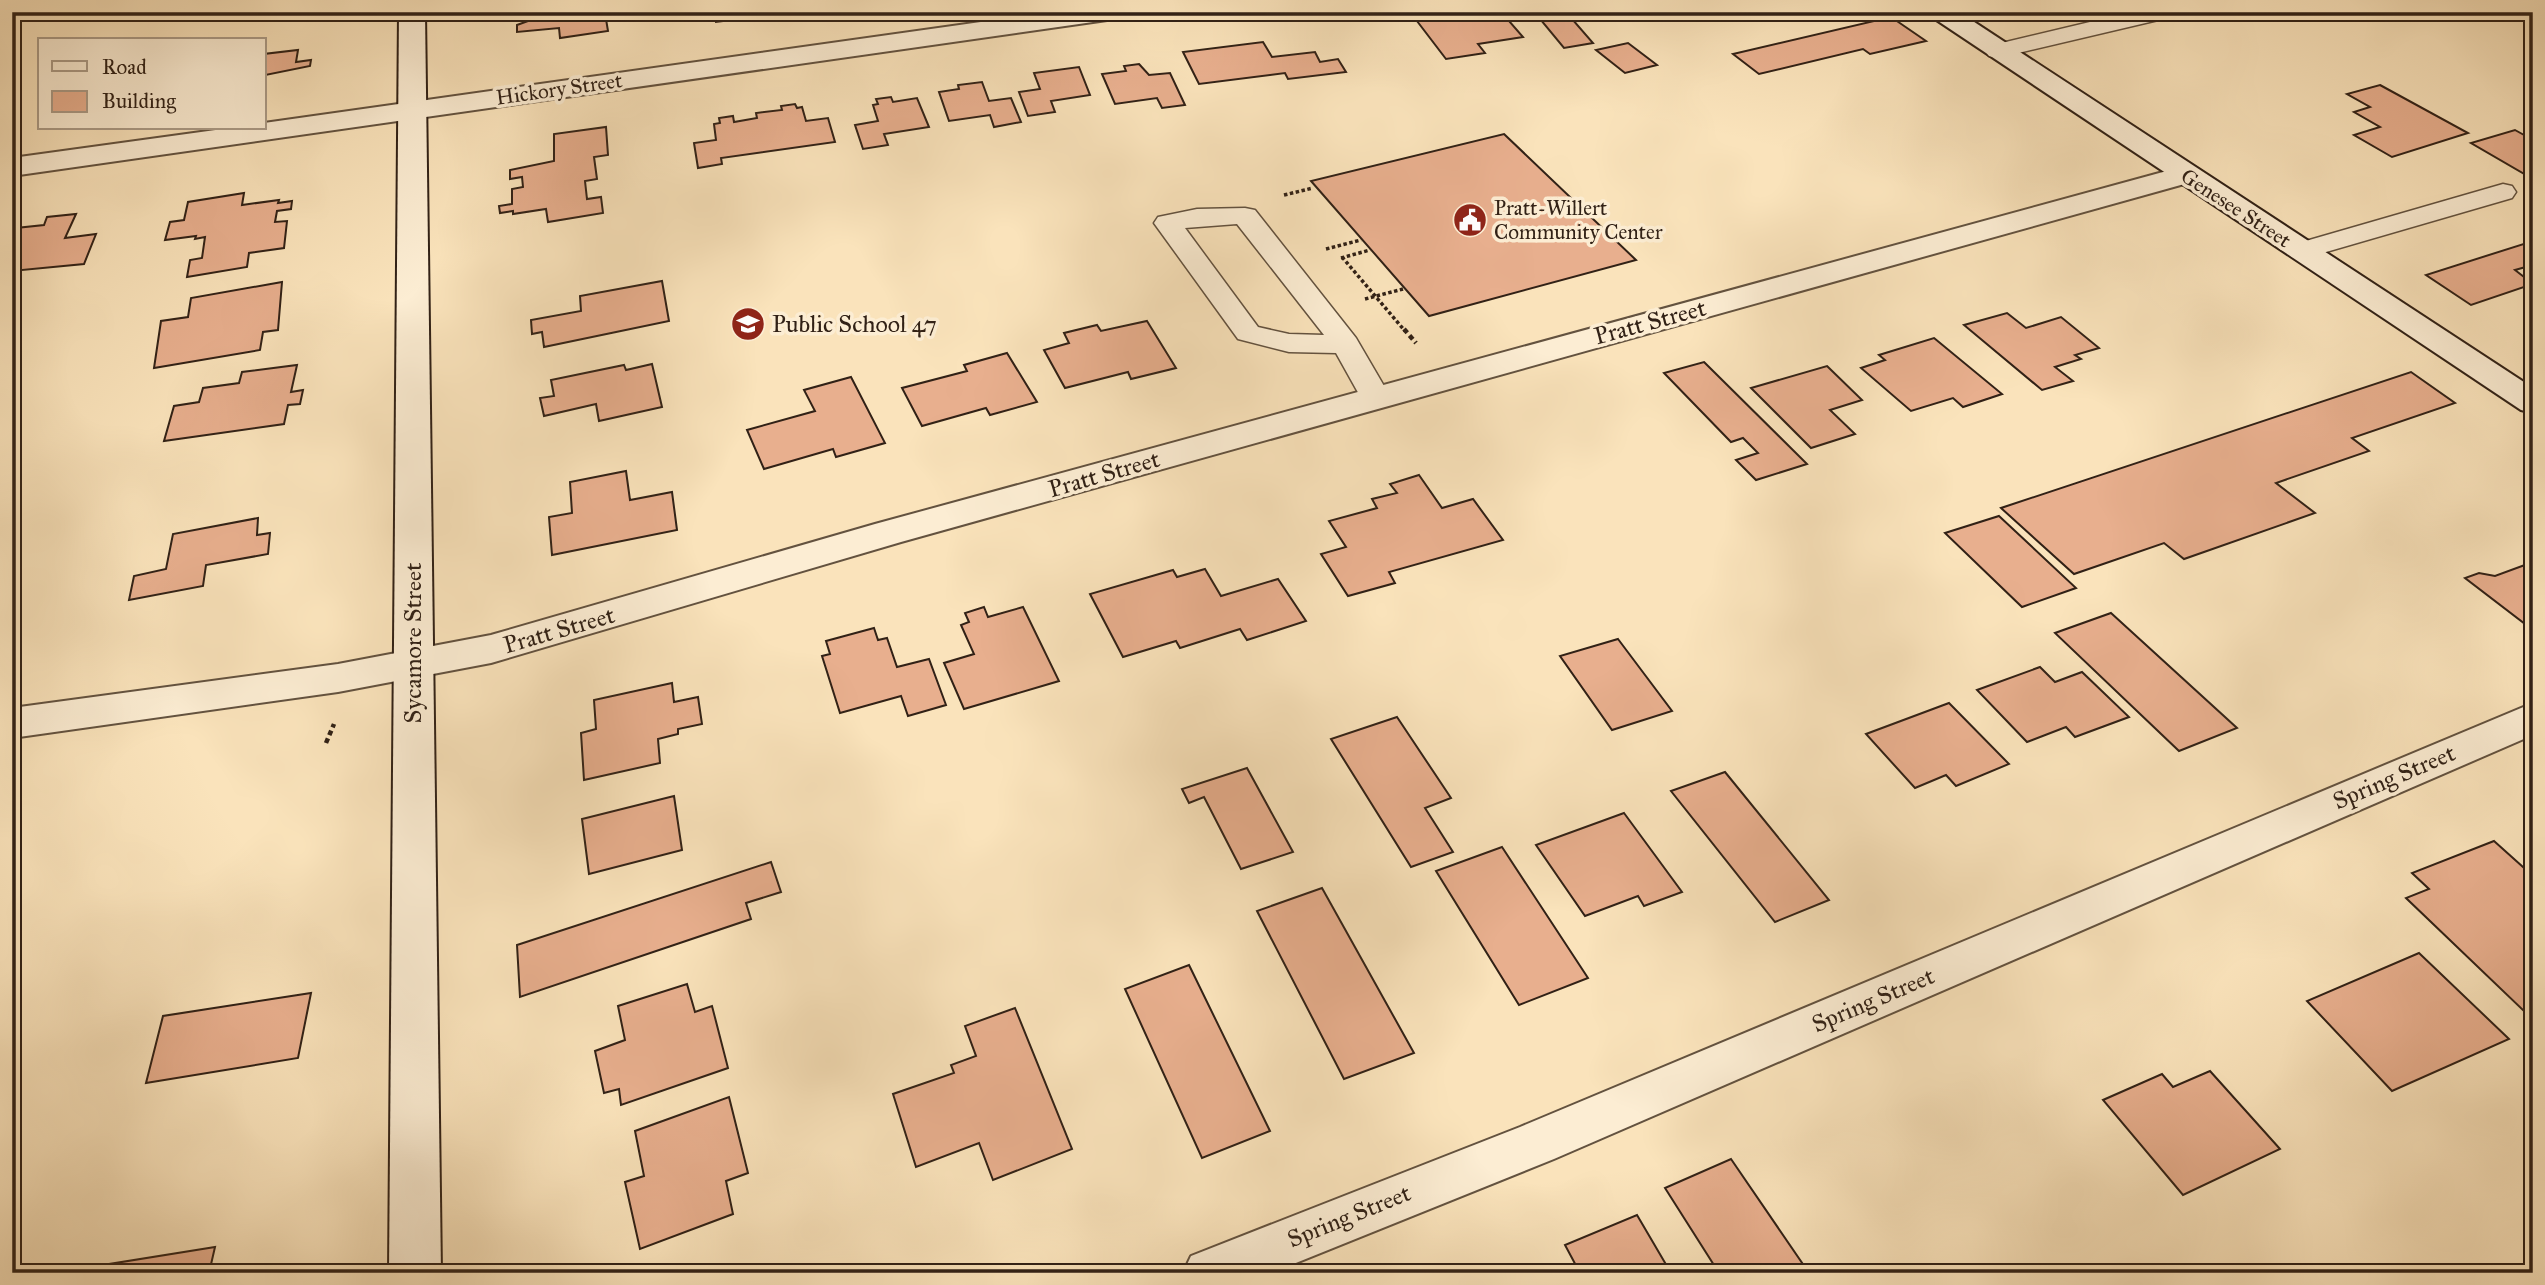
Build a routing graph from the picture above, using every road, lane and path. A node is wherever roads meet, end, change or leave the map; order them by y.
1 (412, 12) edge
2 (1107, 12) edge
3 (1941, 12) edge
4 (2163, 12) edge
5 (2512, 12) edge
6 (2533, 23) edge
7 (1997, 51) junction
8 (412, 110) junction
9 (12, 167) edge
10 (2185, 175) junction
11 (1314, 188) dead end
12 (2503, 192) dead end
13 (1286, 195) dead end
14 (1361, 240) dead end
15 (1330, 248) dead end
16 (1370, 250) dead end
17 (2301, 251) junction
18 (1403, 289) dead end
19 (1377, 297) junction
20 (1371, 298) dead end
21 (1394, 317) junction
22 (1388, 318) dead end
23 (1346, 344) junction
24 (1422, 350) dead end
25 (1376, 398) junction
26 (2533, 403) edge
27 (413, 666) junction
28 (2533, 718) edge
29 (12, 723) edge
30 (415, 1273) edge
31 (1209, 1273) edge

1 - 8 street, Sycamore Street
2 - 8 street, Hickory Street
3 - 7 street, Genesee Street
4 - 7 lane
5 - 6 path
7 - 10 street, Genesee Street
8 - 9 street, Hickory Street
8 - 27 street, Sycamore Street
10 - 17 street, Genesee Street
10 - 25 street, Pratt Street
11 - 13 path
12 - 17 lane
14 - 15 path
16 - 19 path
17 - 26 street, Genesee Street
18 - 19 path
19 - 20 path
19 - 21 path
21 - 22 path
21 - 24 path
23 - 23 lane
23 - 25 lane
25 - 27 street, Pratt Street
27 - 29 street, Pratt Street
27 - 30 street, Sycamore Street
28 - 31 street, Spring Street

